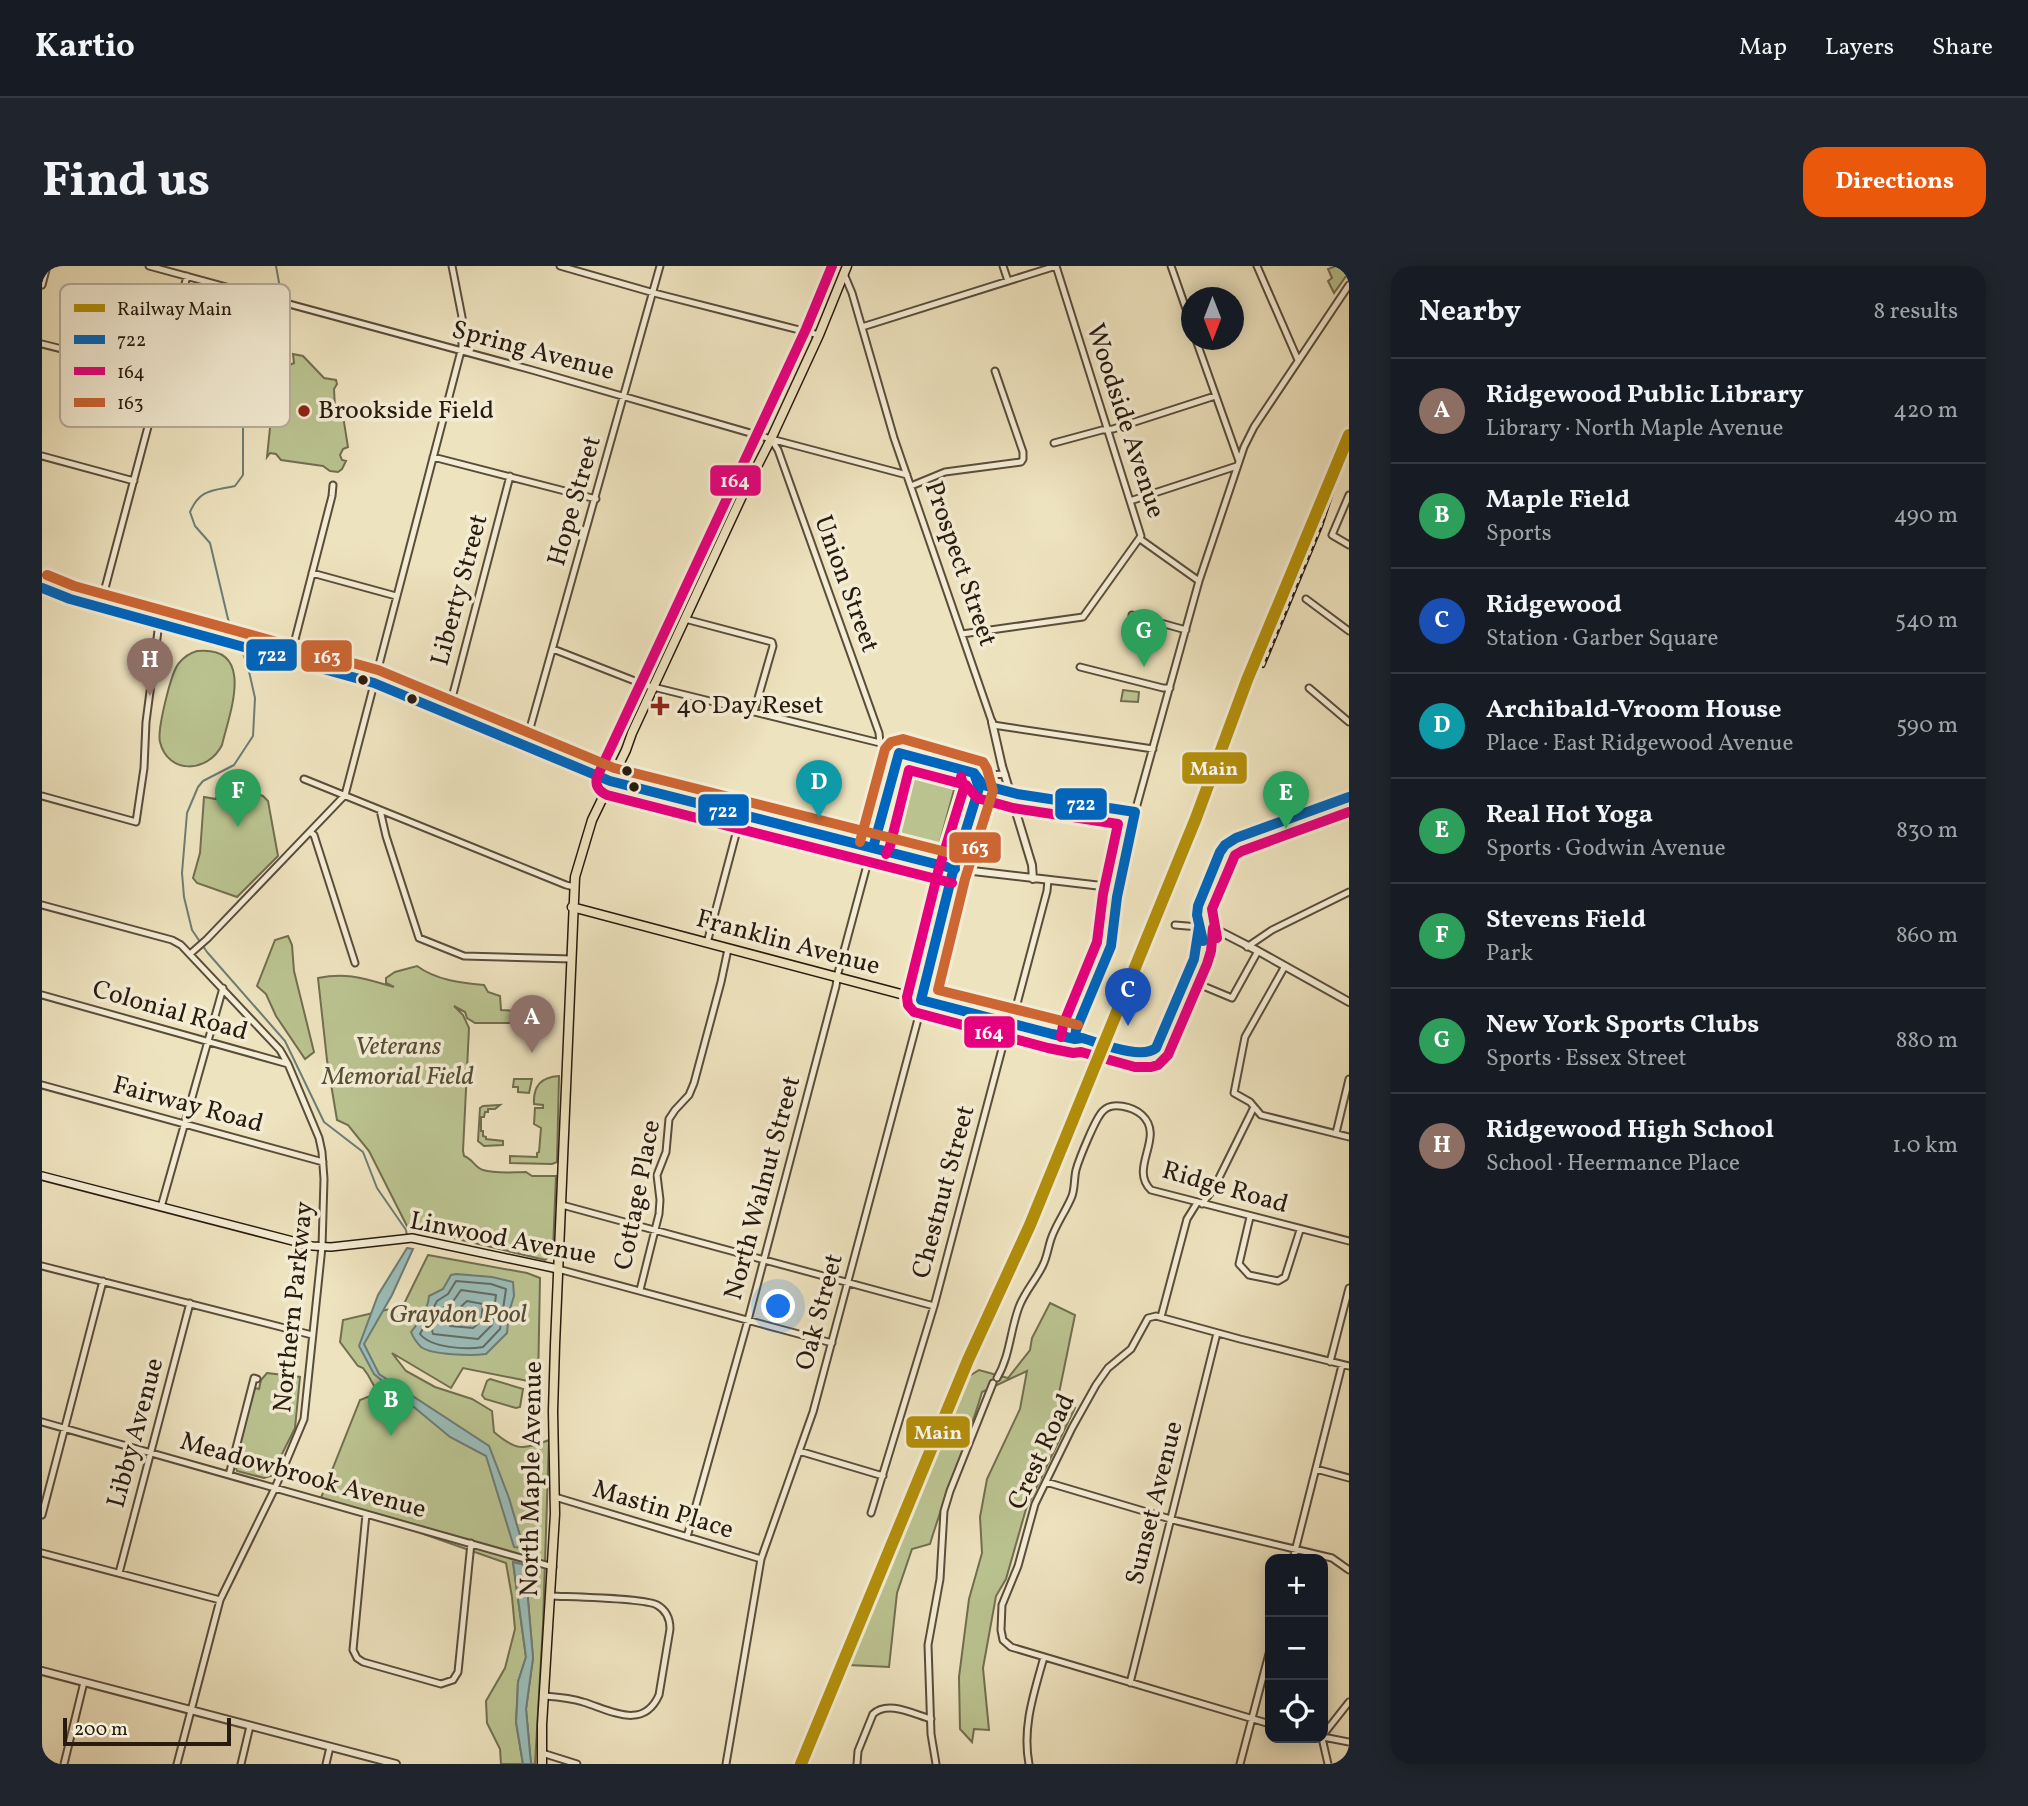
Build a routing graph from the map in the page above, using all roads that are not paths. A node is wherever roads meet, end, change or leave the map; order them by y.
1 (47, 266) edge
2 (149, 266) edge
3 (452, 266) edge
4 (560, 266) edge
5 (660, 266) edge
6 (1003, 266) edge
7 (1056, 266) edge
8 (1171, 266) edge
9 (1257, 266) edge
10 (844, 268) edge
11 (169, 269) edge
12 (187, 276) junction
13 (1008, 281) junction
14 (185, 284) edge
15 (217, 284) edge
16 (42, 285) edge
17 (1349, 285) edge
18 (654, 293) junction
19 (1181, 295) edge
20 (290, 303) edge
21 (862, 327) junction
22 (819, 335) junction
23 (42, 344) edge
24 (60, 348) edge
25 (1199, 350) edge
26 (461, 351) junction
27 (1298, 360) junction
28 (995, 371) dead end
29 (625, 396) junction
30 (1214, 396) junction
31 (148, 427) edge
32 (1108, 430) junction
33 (771, 439) junction
34 (1054, 443) dead end
35 (42, 456) edge
36 (433, 457) junction
37 (1238, 464) junction
38 (907, 475) junction
39 (510, 476) junction
40 (134, 481) junction
41 (333, 485) dead end
42 (911, 486) junction
43 (1349, 495) edge
44 (596, 499) junction
45 (1130, 501) junction
46 (1140, 539) junction
47 (1349, 545) edge
48 (312, 573) junction
49 (1199, 581) junction
50 (42, 588) edge
51 (396, 596) junction
52 (1306, 599) dead end
53 (100, 607) junction
54 (1132, 615) dead end
55 (685, 619) junction
56 (159, 623) junction
57 (1186, 630) junction
58 (1349, 631) edge
59 (962, 634) junction
60 (553, 649) junction
61 (290, 659) junction
62 (1080, 667) dead end
63 (374, 683) junction
64 (653, 687) junction
65 (1170, 688) junction
66 (1309, 688) dead end
67 (754, 712) junction
68 (448, 713) junction
69 (1349, 722) edge
70 (992, 724) junction
71 (880, 743) junction
72 (526, 746) junction
73 (1153, 749) junction
74 (900, 753) junction
75 (974, 773) junction
76 (1005, 774) junction
77 (304, 779) dead end
78 (610, 781) junction
79 (1010, 792) junction
80 (345, 795) junction
81 (42, 796) edge
82 (1349, 797) edge
83 (380, 810) junction
84 (1135, 812) junction
85 (741, 815) junction
86 (310, 832) junction
87 (873, 848) junction
88 (940, 866) junction
89 (954, 869) junction
90 (1033, 878) junction
91 (1048, 880) junction
92 (574, 887) junction
93 (1119, 888) junction
94 (1349, 892) edge
95 (42, 905) edge
96 (572, 907) junction
97 (1175, 925) dead end
98 (1199, 927) junction
99 (707, 943) junction
100 (1247, 947) junction
101 (728, 949) junction
102 (1258, 951) junction
103 (190, 954) junction
104 (572, 959) junction
105 (355, 963) dead end
106 (1285, 966) junction
107 (837, 978) junction
108 (1191, 981) junction
109 (223, 988) junction
110 (42, 995) edge
111 (921, 1000) junction
112 (1349, 1002) edge
113 (1011, 1023) junction
114 (1075, 1039) junction
115 (208, 1041) junction
116 (288, 1064) junction
117 (1349, 1079) edge
118 (42, 1085) edge
119 (1254, 1107) junction
120 (184, 1124) junction
121 (1336, 1133) junction
122 (1349, 1137) edge
123 (323, 1162) junction
124 (42, 1176) edge
125 (1200, 1203) junction
126 (562, 1205) junction
127 (160, 1208) junction
128 (1250, 1217) junction
129 (655, 1230) junction
130 (1300, 1230) junction
131 (1349, 1241) edge
132 (322, 1247) junction
133 (764, 1260) junction
134 (42, 1266) edge
135 (558, 1269) junction
136 (103, 1281) junction
137 (848, 1283) junction
138 (1349, 1288) edge
139 (640, 1290) junction
140 (190, 1303) junction
141 (934, 1306) junction
142 (1161, 1317) junction
143 (748, 1320) junction
144 (1217, 1333) junction
145 (312, 1335) junction
146 (832, 1343) junction
147 (1330, 1362) junction
148 (1346, 1365) edge
149 (257, 1379) dead end
150 (42, 1422) edge
151 (65, 1428) junction
152 (799, 1451) junction
153 (151, 1452) junction
154 (1316, 1469) junction
155 (229, 1475) junction
156 (883, 1476) junction
157 (1349, 1478) edge
158 (1046, 1482) junction
159 (275, 1488) junction
160 (555, 1497) junction
161 (872, 1513) dead end
162 (366, 1514) junction
163 (42, 1515) edge
164 (1171, 1519) junction
165 (687, 1537) junction
166 (471, 1544) junction
167 (1296, 1549) junction
168 (42, 1553) edge
169 (1294, 1554) edge
170 (761, 1559) junction
171 (553, 1567) junction
172 (1349, 1570) edge
173 (119, 1573) junction
174 (551, 1596) junction
175 (220, 1600) junction
176 (1044, 1657) junction
177 (1265, 1670) edge
178 (42, 1671) edge
179 (84, 1682) junction
180 (1130, 1682) junction
181 (545, 1696) junction
182 (1349, 1702) edge
183 (191, 1710) junction
184 (931, 1719) junction
185 (1253, 1719) junction
186 (1265, 1723) edge
187 (250, 1726) junction
188 (1328, 1729) edge
189 (1328, 1738) edge
190 (1349, 1742) edge
191 (1323, 1743) edge
192 (330, 1747) junction
193 (542, 1753) junction
194 (64, 1764) edge
195 (177, 1764) edge
196 (241, 1764) edge
197 (326, 1764) edge
198 (397, 1764) edge
199 (542, 1764) edge
200 (577, 1764) edge
201 (726, 1764) edge
202 (857, 1764) edge
203 (936, 1764) edge
204 (1029, 1764) edge
205 (1240, 1764) edge
206 (1328, 1764) edge

1 - 16 street
2 - 11 street, Spring Avenue
3 - 26 street
4 - 18 street
5 - 18 street, Hope Street
6 - 13 street
7 - 13 street
7 - 32 street, Woodside Avenue
8 - 19 street
9 - 27 street
10 - 21 street, Prospect Street
10 - 22 main road, North Maple Avenue
11 - 12 street, Spring Avenue
12 - 14 street
12 - 15 street, Spring Avenue
13 - 21 street
17 - 27 street
18 - 22 street
18 - 29 street, Hope Street
20 - 26 street, Spring Avenue
21 - 38 street, Prospect Street
22 - 33 main road, North Maple Avenue
23 - 24 street
25 - 30 street
26 - 29 street, Spring Avenue
26 - 36 street
27 - 37 street
28 - 42 street
29 - 33 street, Spring Avenue
29 - 44 street, Hope Street
30 - 32 street
30 - 37 street
31 - 40 street
32 - 34 street
32 - 45 street, Woodside Avenue
33 - 38 street, Spring Avenue
33 - 55 main road, North Maple Avenue
33 - 71 street, Union Street
35 - 40 street
36 - 39 street
36 - 51 street
37 - 45 street
37 - 49 street
38 - 42 street, Prospect Street
39 - 44 street
39 - 68 street, Liberty Street
40 - 53 street
41 - 48 street
42 - 59 street, Prospect Street
43 - 47 street
44 - 60 street, Hope Street
45 - 46 street, Woodside Avenue
46 - 49 street
46 - 59 street, Woodside Avenue
48 - 51 street
48 - 61 street
49 - 57 street
50 - 53 main road
51 - 63 street
52 - 58 street
53 - 56 main road
54 - 57 street
55 - 64 main road, North Maple Avenue
55 - 67 street
56 - 61 main road
56 - 81 street
57 - 65 street
59 - 70 street, Prospect Street
60 - 64 street
60 - 72 street, Hope Street
61 - 63 main road
62 - 65 street
63 - 68 main road
63 - 80 street
64 - 67 street
64 - 78 main road, North Maple Avenue
65 - 73 street
66 - 69 street
67 - 71 street
68 - 72 main road
70 - 73 street
70 - 76 street, Prospect Street
71 - 74 street
72 - 78 main road
73 - 84 street
74 - 75 street
74 - 87 street, North Walnut Street
75 - 76 street
75 - 79 street
75 - 88 street
75 - 89 street, Oak Street
76 - 79 street, Prospect Street
77 - 80 street
78 - 85 street
78 - 92 main road, North Maple Avenue
79 - 84 street
79 - 90 street, Prospect Street
80 - 83 street
80 - 86 street
82 - 98 main road
83 - 92 street
83 - 104 street
84 - 93 street
85 - 87 street
85 - 99 street
86 - 103 street
86 - 105 street
87 - 88 street
87 - 107 street, North Walnut Street
88 - 89 street
89 - 90 street
89 - 111 street, Oak Street
90 - 91 street
91 - 93 street
91 - 113 street, Chestnut Street
92 - 96 main road, North Maple Avenue
93 - 114 street
94 - 100 street
95 - 103 street, Northern Parkway
96 - 99 main road, Franklin Avenue
96 - 104 main road, North Maple Avenue
97 - 98 street
98 - 100 street
98 - 108 main road
98 - 114 main road
99 - 101 main road, Franklin Avenue
100 - 102 street
101 - 107 main road, Franklin Avenue
101 - 129 street, Cottage Place
102 - 106 street
102 - 108 street
103 - 109 street, Northern Parkway
104 - 126 main road, North Maple Avenue
106 - 112 street
106 - 119 street
107 - 111 main road, Franklin Avenue
107 - 133 street, North Walnut Street
108 - 114 main road
109 - 115 street
109 - 116 street, Northern Parkway
110 - 115 street, Colonial Road
111 - 113 main road, Franklin Avenue
111 - 137 street, Oak Street
113 - 114 main road, Franklin Avenue
113 - 141 street, Chestnut Street
115 - 116 street, Colonial Road
115 - 120 street
116 - 123 street, Northern Parkway
117 - 121 street
118 - 120 street, Fairway Road
119 - 121 street
119 - 125 street
120 - 123 street, Fairway Road
120 - 127 street
121 - 122 street
123 - 132 street, Northern Parkway
124 - 127 main road, Linwood Avenue
125 - 128 street, Ridge Road
125 - 142 street
125 - 184 street, Ridge Road
126 - 129 street
126 - 135 main road, North Maple Avenue
127 - 132 main road, Linwood Avenue
128 - 130 street, Ridge Road
128 - 130 street
129 - 133 street
129 - 139 street, Cottage Place
130 - 131 street, Ridge Road
132 - 135 main road, Linwood Avenue
132 - 145 street, Northern Parkway
133 - 137 street
133 - 143 street, North Walnut Street
134 - 136 street
135 - 139 street, Linwood Avenue
135 - 160 main road, North Maple Avenue
136 - 140 street
136 - 151 street
137 - 141 street
137 - 146 street, Oak Street
138 - 147 street
139 - 143 street, Linwood Avenue
140 - 145 street
140 - 153 street, Libby Avenue
141 - 156 street, Chestnut Street
142 - 144 street
142 - 158 street, Crest Road
143 - 146 street, Linwood Avenue
143 - 165 street, North Walnut Street
144 - 147 street
144 - 164 street, Sunset Avenue
145 - 159 street, Northern Parkway
146 - 152 street, Oak Street
147 - 148 street
148 - 154 street
149 - 155 street
150 - 151 street, Meadowbrook Avenue
151 - 153 street, Meadowbrook Avenue
151 - 163 street
152 - 156 street
152 - 170 street, Oak Street
153 - 155 street, Meadowbrook Avenue
153 - 173 street, Libby Avenue
154 - 157 street
154 - 167 street
155 - 159 street, Meadowbrook Avenue
156 - 161 street, Chestnut Street
158 - 164 street
158 - 176 street, Crest Road
159 - 162 street, Meadowbrook Avenue
159 - 175 street, Northern Parkway
160 - 165 street, Mastin Place
160 - 171 main road, North Maple Avenue
162 - 166 street, Meadowbrook Avenue
162 - 166 street
164 - 167 street
164 - 180 street, Sunset Avenue
165 - 170 street, Mastin Place
166 - 171 street, Meadowbrook Avenue
167 - 169 street
167 - 172 street
168 - 173 street
170 - 201 street, Oak Street
171 - 174 main road, North Maple Avenue
173 - 175 street
174 - 181 main road, North Maple Avenue
174 - 181 street
175 - 183 street, Northern Parkway
176 - 180 street
176 - 204 street
177 - 185 street
178 - 179 street
179 - 183 street
179 - 194 street
180 - 185 street
181 - 193 main road, North Maple Avenue
182 - 188 street
183 - 187 street
183 - 195 street, Northern Parkway
184 - 202 street
184 - 203 street
185 - 186 street
185 - 205 street
187 - 192 street
187 - 196 street
189 - 190 street
191 - 206 street
192 - 197 street
192 - 198 street
193 - 199 main road, North Maple Avenue
193 - 200 street

